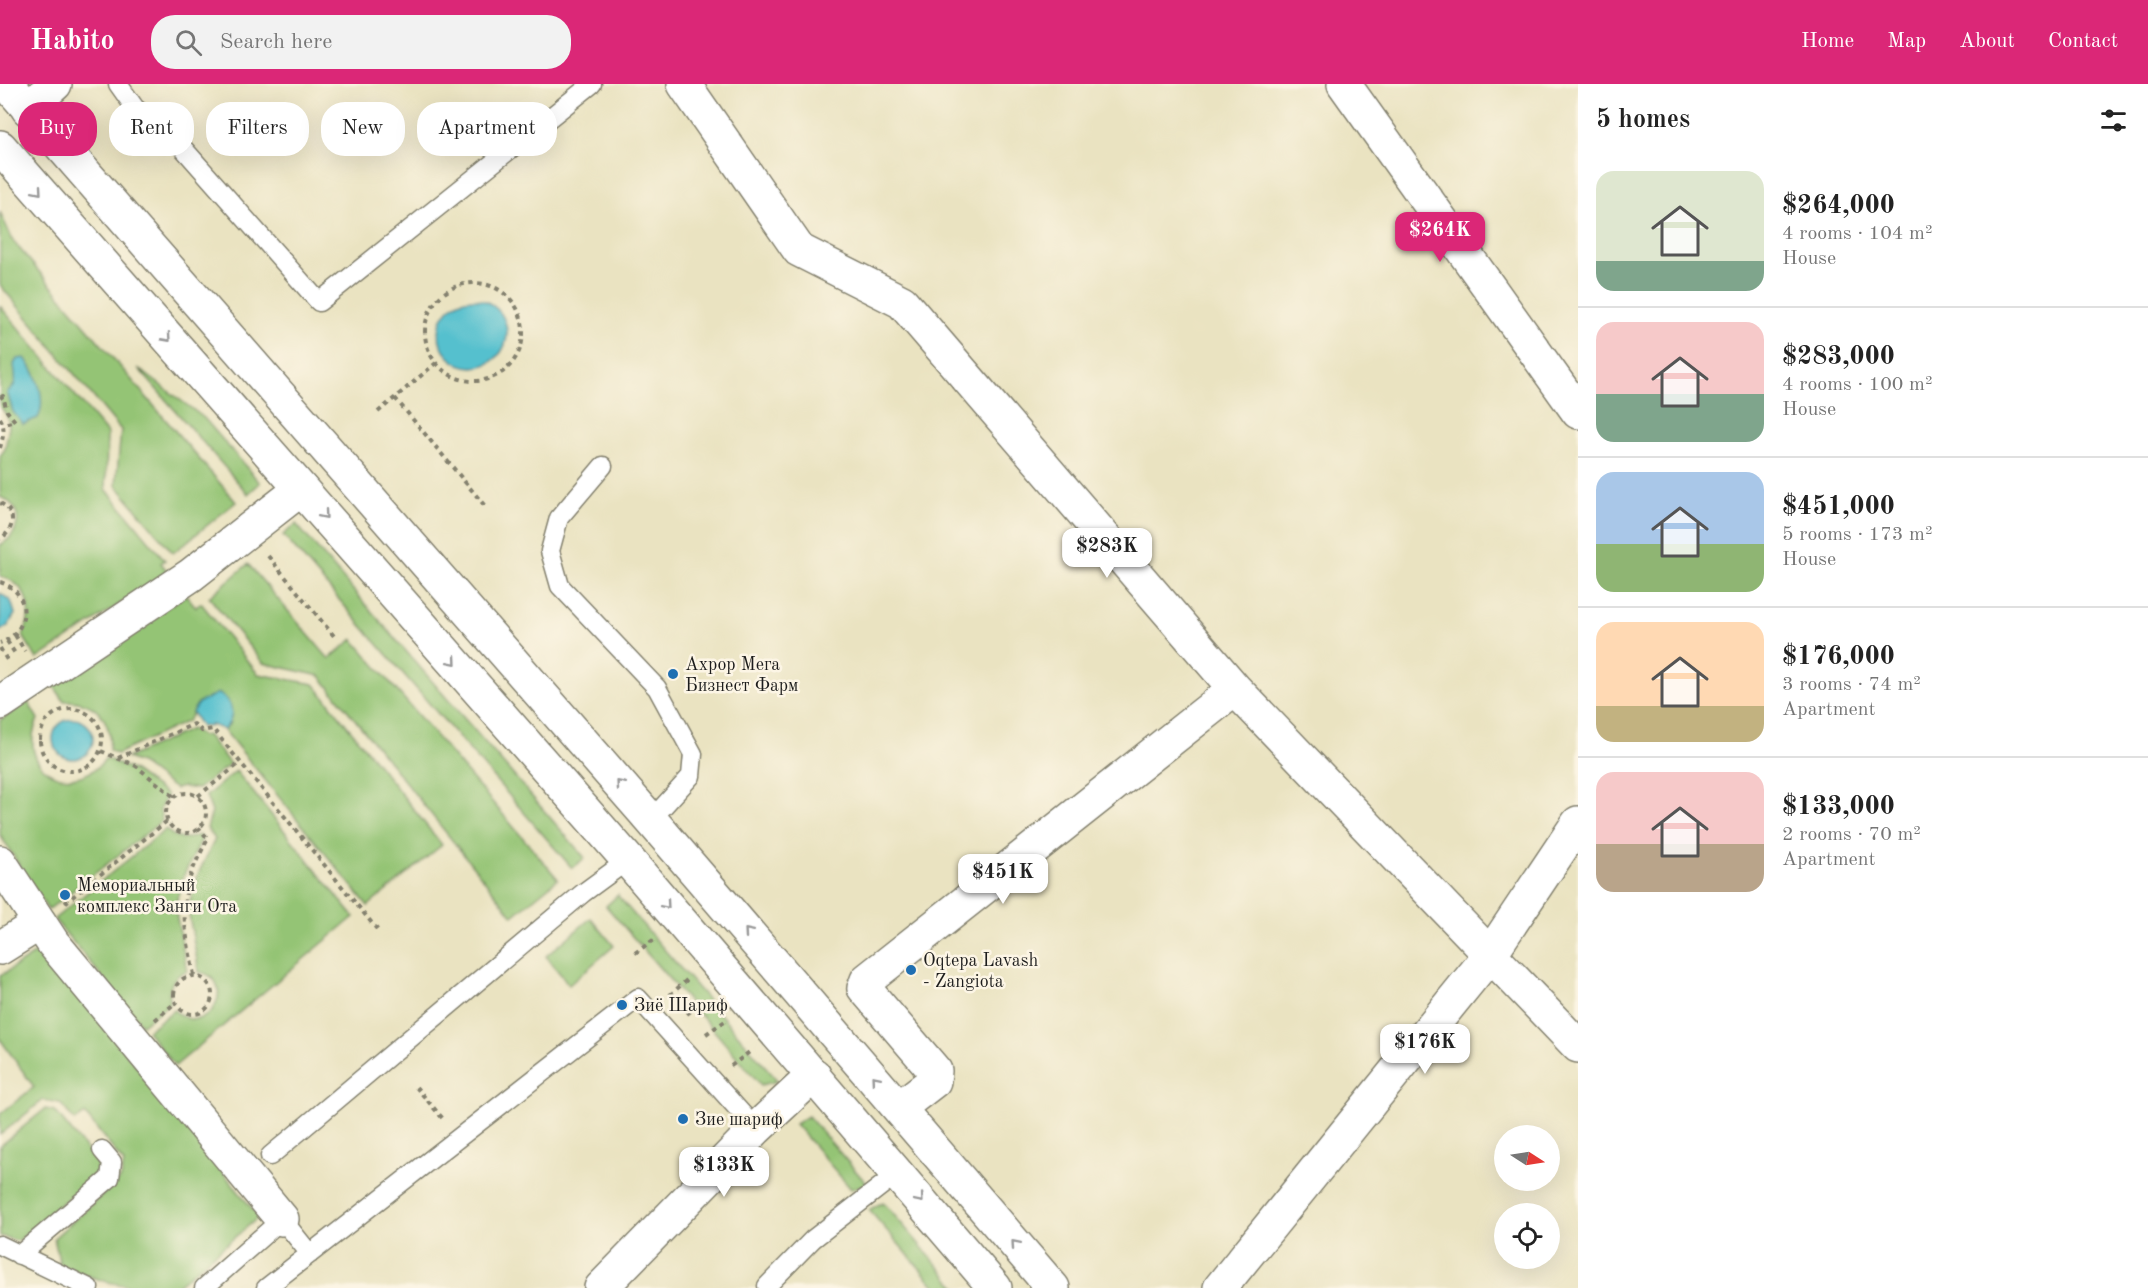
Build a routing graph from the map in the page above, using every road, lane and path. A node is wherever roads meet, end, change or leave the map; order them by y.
1 (7, 84) edge
2 (56, 84) edge
3 (118, 84) edge
4 (592, 84) edge
5 (684, 84) edge
6 (1344, 84) edge
7 (22, 102) edge
8 (36, 102) edge
9 (2, 152) edge
10 (69, 156) edge
11 (436, 363) junction
12 (0, 398) edge
13 (395, 398) junction
14 (378, 412) dead end
15 (1578, 412) edge
16 (0, 418) edge
17 (4, 424) junction
18 (0, 448) edge
19 (603, 466) dead end
20 (301, 489) junction
21 (0, 503) edge
22 (485, 506) dead end
23 (0, 538) edge
24 (265, 552) dead end
25 (0, 582) edge
26 (334, 636) dead end
27 (0, 643) edge
28 (1235, 689) junction
29 (0, 703) edge
30 (101, 751) junction
31 (118, 758) junction
32 (240, 763) junction
33 (173, 796) junction
34 (198, 796) junction
35 (651, 820) junction
36 (168, 821) junction
37 (1578, 823) edge
38 (199, 828) junction
39 (628, 860) junction
40 (0, 862) edge
41 (0, 918) edge
42 (40, 923) junction
43 (380, 933) dead end
44 (0, 948) edge
45 (1489, 956) junction
46 (194, 975) junction
47 (1578, 1046) edge
48 (814, 1075) junction
49 (416, 1087) dead end
50 (899, 1108) junction
51 (756, 1129) junction
52 (459, 1137) junction
53 (102, 1150) dead end
54 (270, 1156) dead end
55 (897, 1173) junction
56 (282, 1219) junction
57 (0, 1245) edge
58 (310, 1254) junction
59 (20, 1255) junction
60 (767, 1286) dead end
61 (89, 1288) edge
62 (204, 1288) edge
63 (266, 1288) edge
64 (601, 1288) edge
65 (995, 1288) edge
66 (1053, 1288) edge
67 (1220, 1288) edge

1 - 7 main road
2 - 8 main road
3 - 4 lane
5 - 28 main road
6 - 15 main road
9 -> 20 main road
35 -> 10 main road
11 - 11 path
11 - 13 path
12 - 17 path
13 - 14 path
13 - 22 path
16 - 17 path
17 - 18 path
19 - 35 lane
20 - 29 main road
20 -> 39 main road
21 - 23 path
24 - 26 path
25 - 27 path
28 - 45 main road
28 - 50 main road
30 - 30 path
30 - 31 path
31 - 32 path
31 - 33 path
32 - 34 path
32 - 43 path
33 - 34 path
33 - 36 path
34 - 38 path
50 -> 35 main road
36 - 38 path
36 - 42 path
37 - 45 main road
38 - 46 path
39 -> 48 main road
39 - 54 lane
40 - 42 main road
41 - 42 main road
42 - 44 main road
42 - 56 main road
45 - 47 main road
45 - 67 main road
46 - 46 path
48 - 51 main road
48 - 55 main road
49 - 52 path
66 -> 50 main road
51 - 52 lane
51 - 64 main road
52 - 58 lane
53 - 59 lane
55 - 60 lane
55 -> 65 main road
56 - 58 lane
56 - 62 lane
57 - 59 lane
58 - 63 lane
59 - 61 lane

